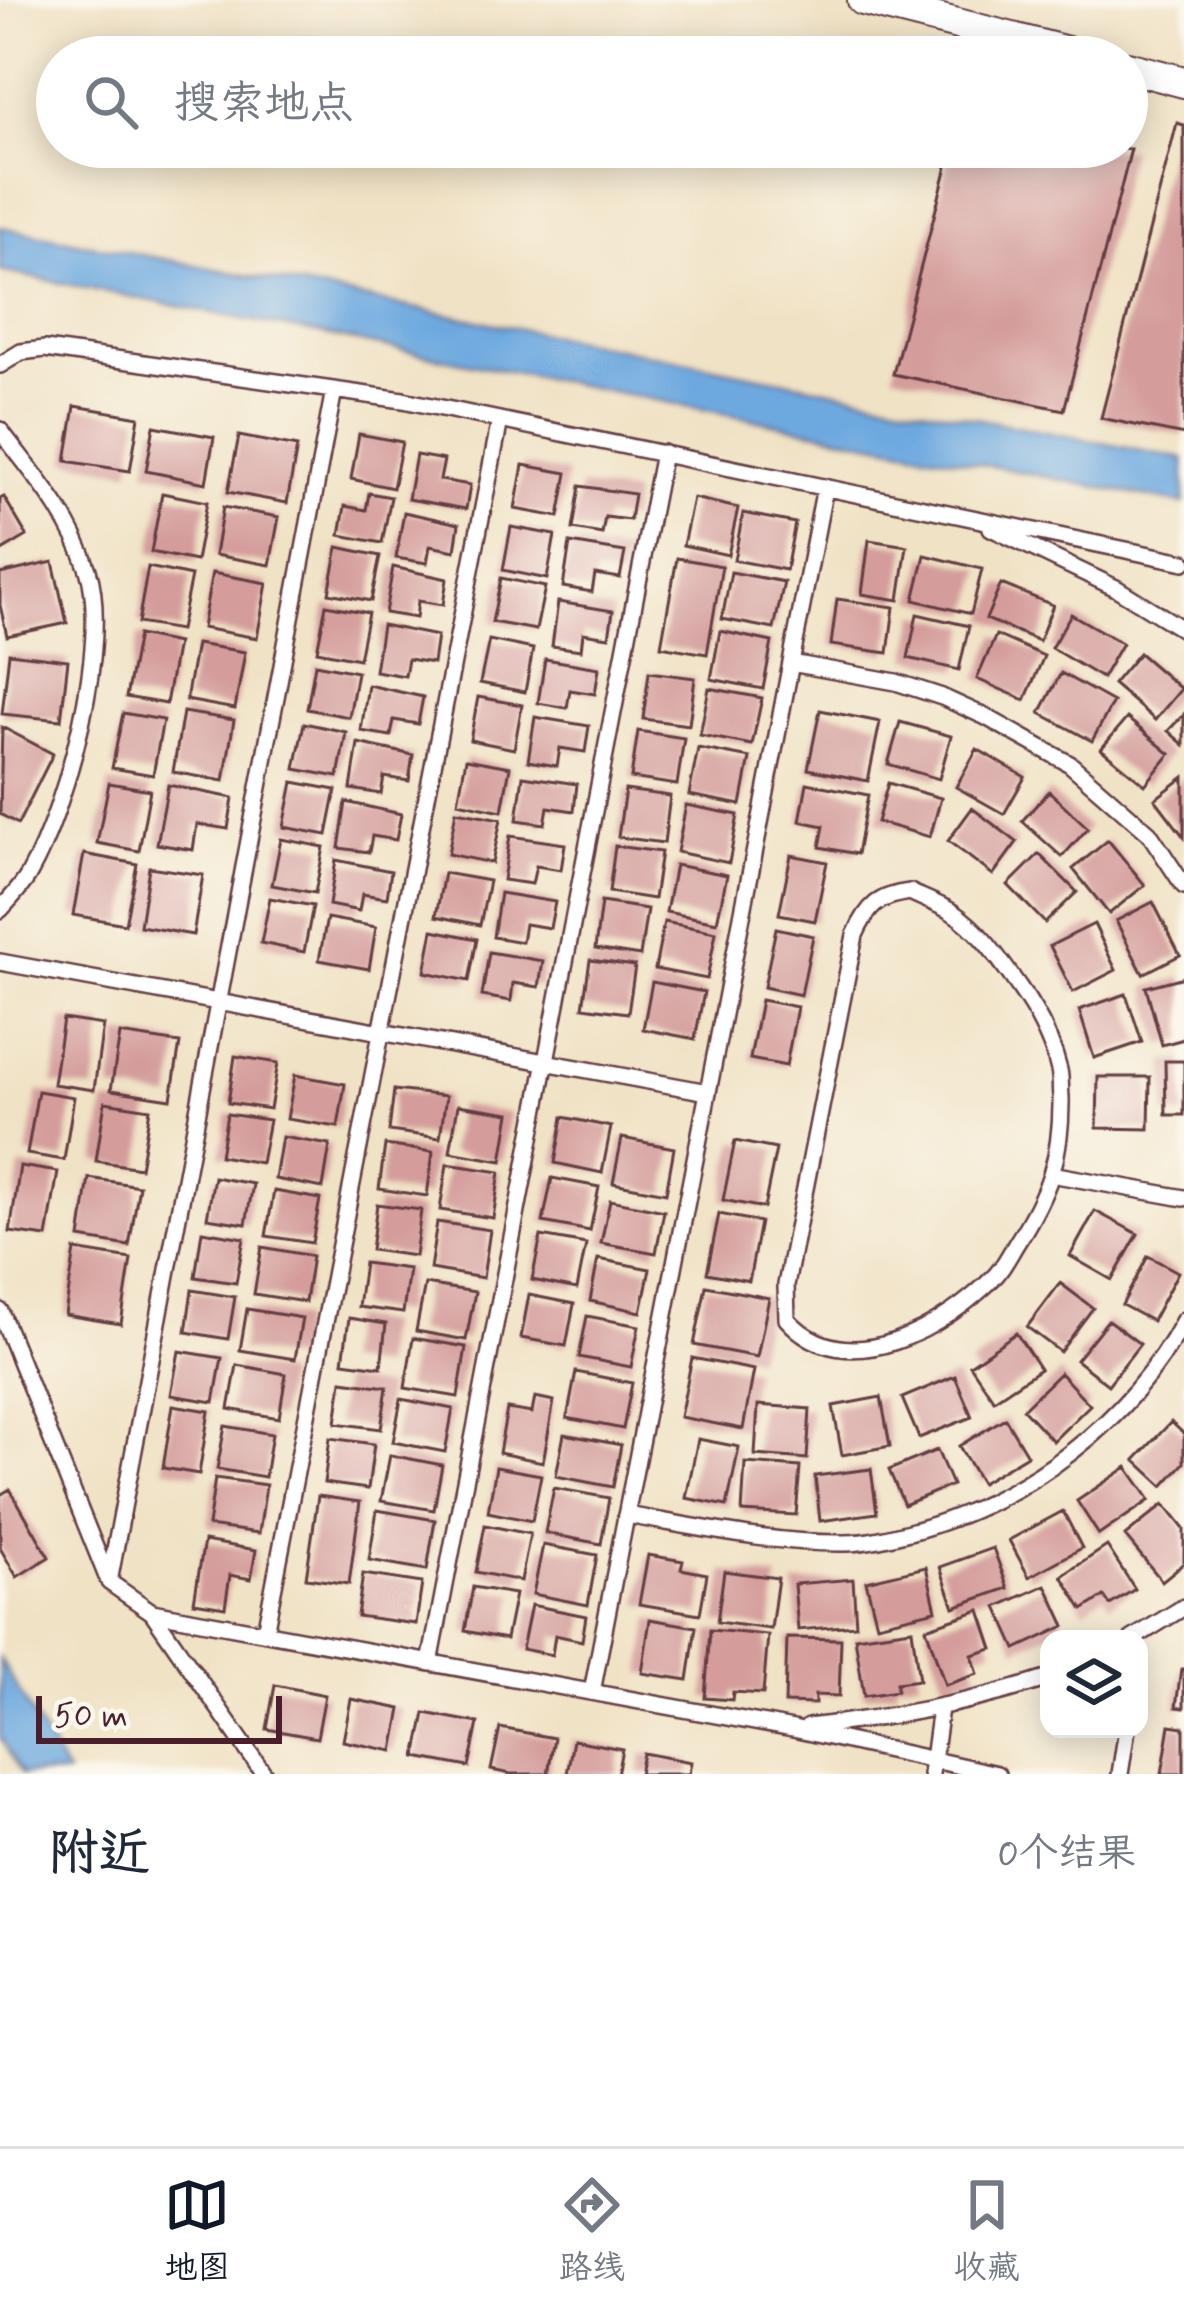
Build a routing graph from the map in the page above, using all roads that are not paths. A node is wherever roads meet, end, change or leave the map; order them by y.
1 (863, 0) edge
2 (1004, 36) edge
3 (1148, 73) edge
4 (1184, 82) edge
5 (0, 365) edge
6 (334, 390) junction
7 (500, 420) junction
8 (0, 430) edge
9 (662, 454) junction
10 (825, 487) junction
11 (967, 517) junction
12 (1184, 562) edge
13 (1184, 630) edge
14 (791, 663) junction
15 (1184, 886) edge
16 (0, 910) edge
17 (0, 962) edge
18 (218, 1002) junction
19 (382, 1033) junction
20 (545, 1063) junction
21 (708, 1092) junction
22 (1051, 1174) junction
23 (1184, 1198) edge
24 (0, 1310) edge
25 (1184, 1320) edge
26 (626, 1515) junction
27 (109, 1582) junction
28 (1184, 1606) edge
29 (152, 1612) junction
30 (1147, 1630) edge
31 (265, 1632) junction
32 (430, 1663) junction
33 (1040, 1681) edge
34 (592, 1692) junction
35 (940, 1708) junction
36 (793, 1729) junction
37 (1126, 1738) edge
38 (932, 1767) edge
39 (264, 1774) edge
40 (997, 1774) edge
41 (1120, 1774) edge

1 - 2 street
3 - 4 street
5 - 6 lane
6 - 7 lane
6 - 18 lane
7 - 9 lane
7 - 19 lane
8 - 16 lane
9 - 10 lane
9 - 20 lane
10 - 11 lane
10 - 14 lane
11 - 12 lane
11 - 13 lane
14 - 15 lane
14 - 21 lane
17 - 18 lane
18 - 19 lane
18 - 27 lane
19 - 20 lane
19 - 31 lane
20 - 21 lane
20 - 32 lane
21 - 26 lane
22 - 22 lane
22 - 23 lane
24 - 27 lane
25 - 26 lane
26 - 34 lane
27 - 29 lane
28 - 30 lane
29 - 31 lane
29 - 39 lane
31 - 32 lane
32 - 34 lane
33 - 35 lane
34 - 36 lane
35 - 36 lane
35 - 38 lane
36 - 38 lane
37 - 41 lane
38 - 40 lane

